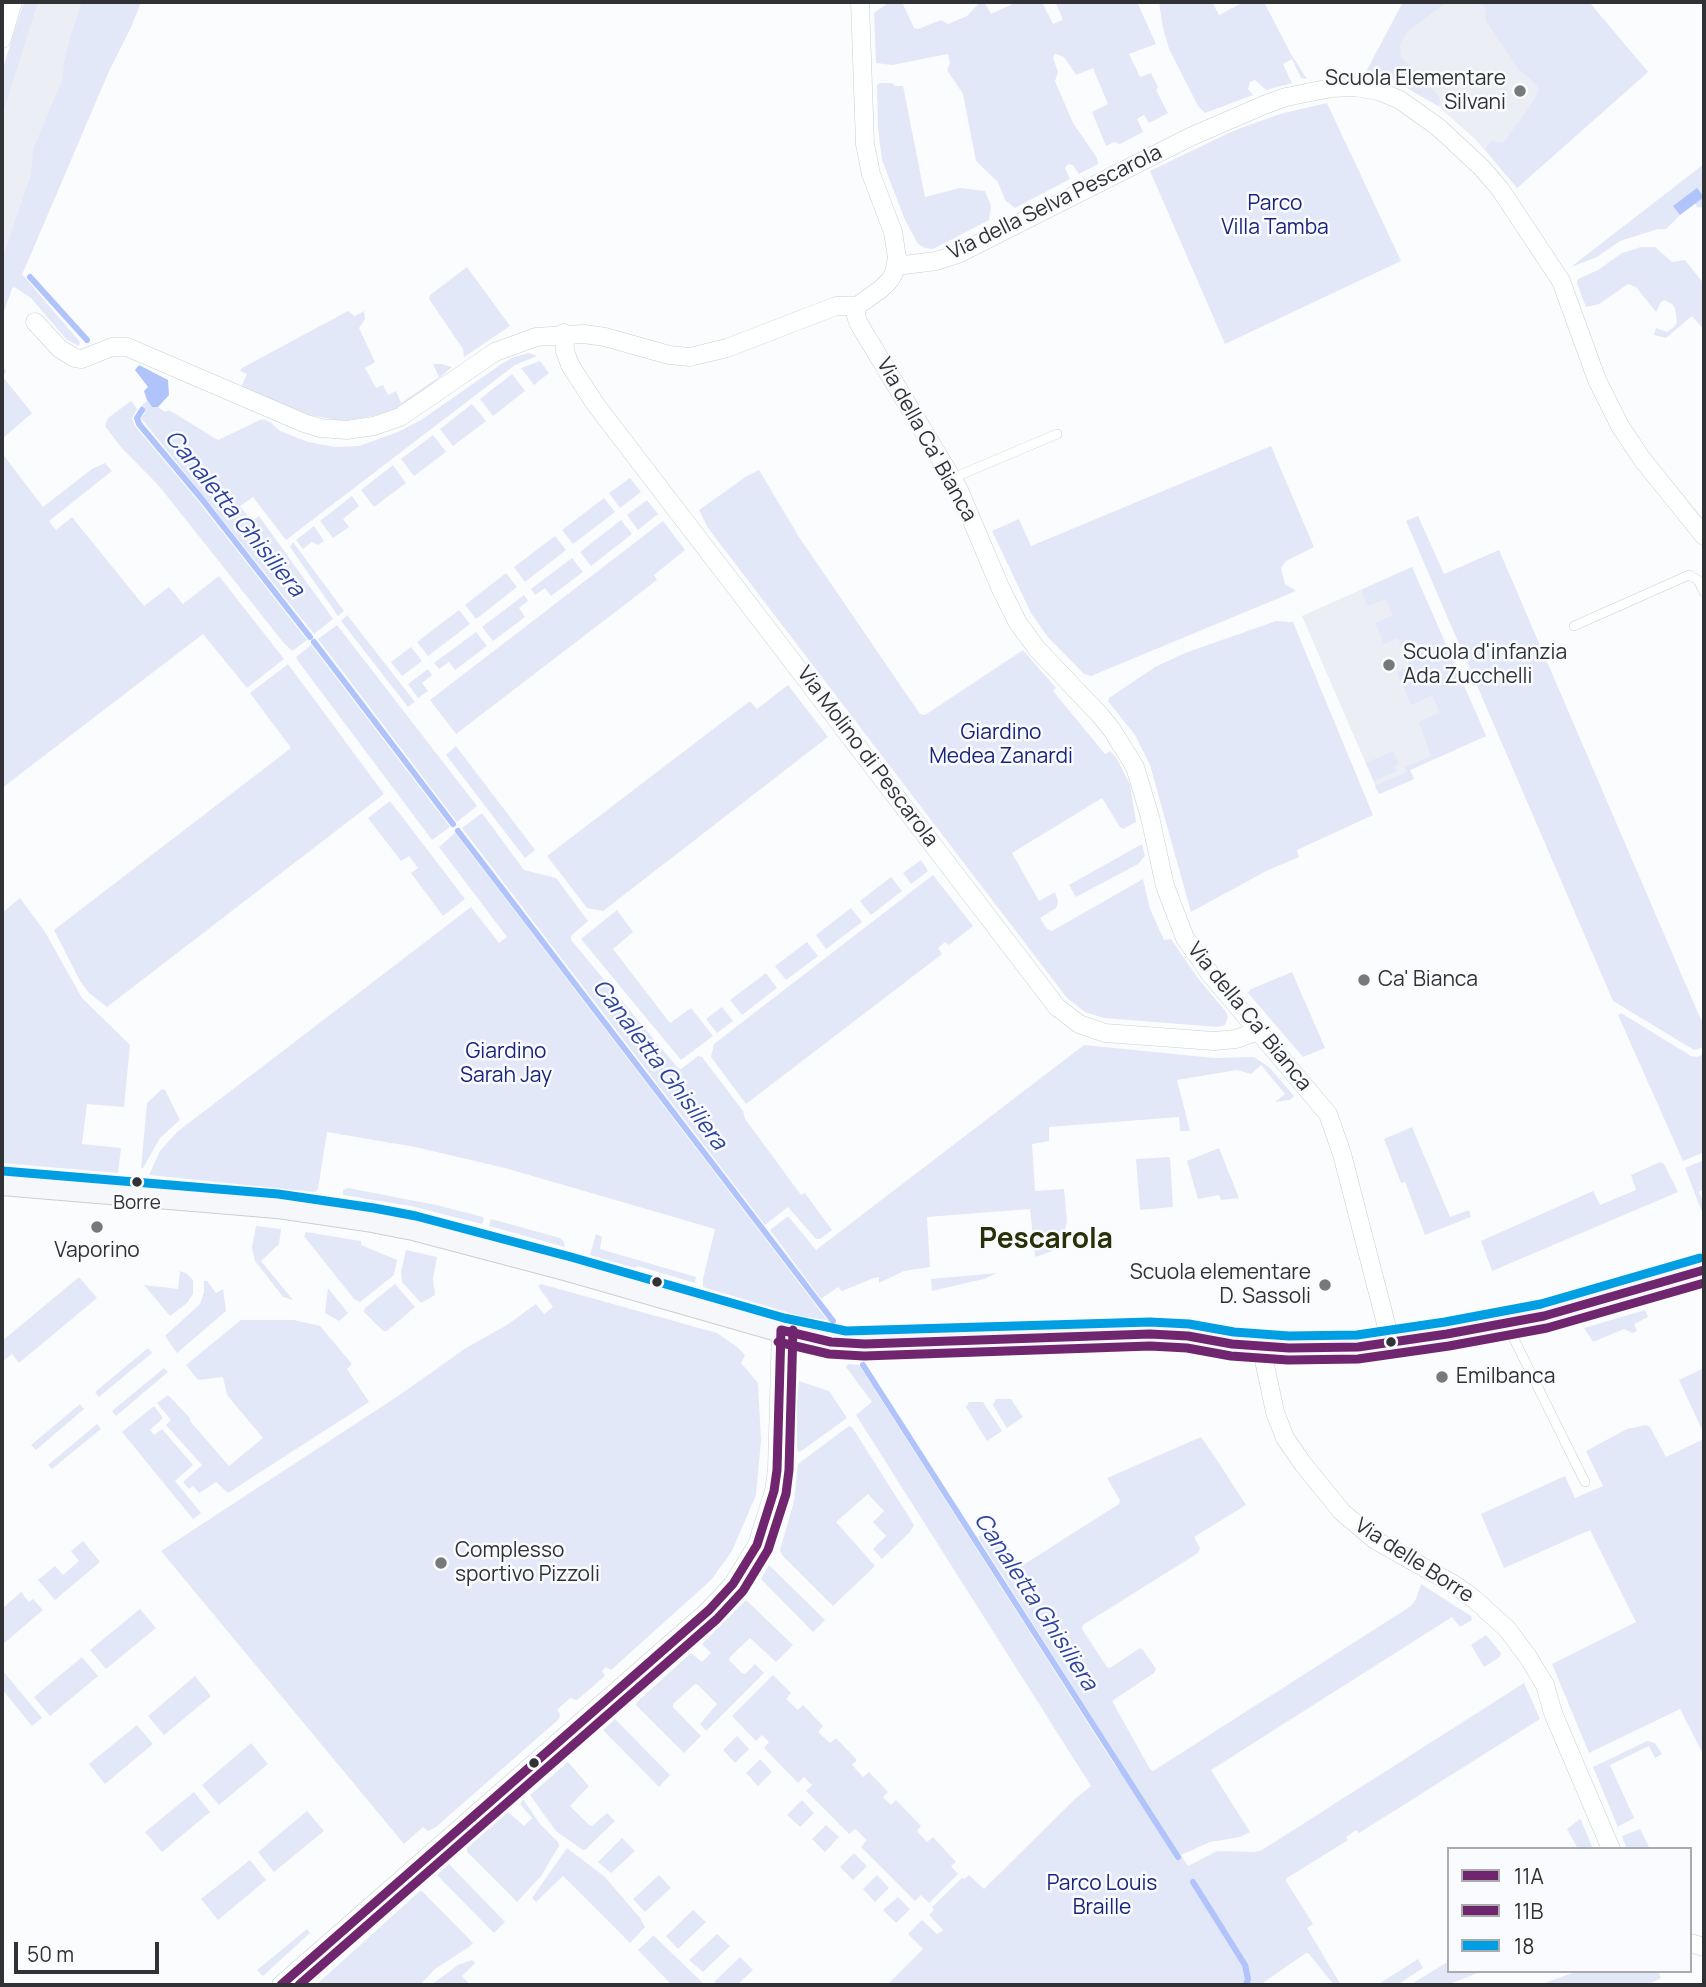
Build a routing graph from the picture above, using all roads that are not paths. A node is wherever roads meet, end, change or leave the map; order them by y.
1 (13, 2) edge
2 (860, 2) edge
3 (2, 38) edge
4 (896, 266) junction
5 (857, 306) junction
6 (35, 322) dead end
7 (564, 334) junction
8 (1057, 434) dead end
9 (953, 478) junction
10 (1704, 536) edge
11 (1704, 592) edge
12 (1574, 626) dead end
13 (1258, 1031) junction
14 (2, 1183) edge
15 (1704, 1270) edge
16 (1506, 1324) junction
17 (781, 1331) junction
18 (1391, 1343) junction
19 (1261, 1346) junction
20 (1585, 1482) dead end
21 (1610, 1847) edge
22 (281, 1985) edge

1 - 3 street
2 - 4 street
4 - 5 street
4 - 10 street, Via della Selva Pescarola
5 - 7 street
5 - 9 street, Via della Ca' Bianca
6 - 7 street
7 - 13 street, Via Molino di Pescarola
8 - 9 lane
9 - 13 street, Via della Ca' Bianca
11 - 12 lane
13 - 18 street, Via della Ca' Bianca
14 - 17 main road
15 - 16 main road
16 - 18 main road
16 - 20 lane
17 - 19 main road
17 - 22 street
18 - 19 main road
19 - 21 street, Via delle Borre

